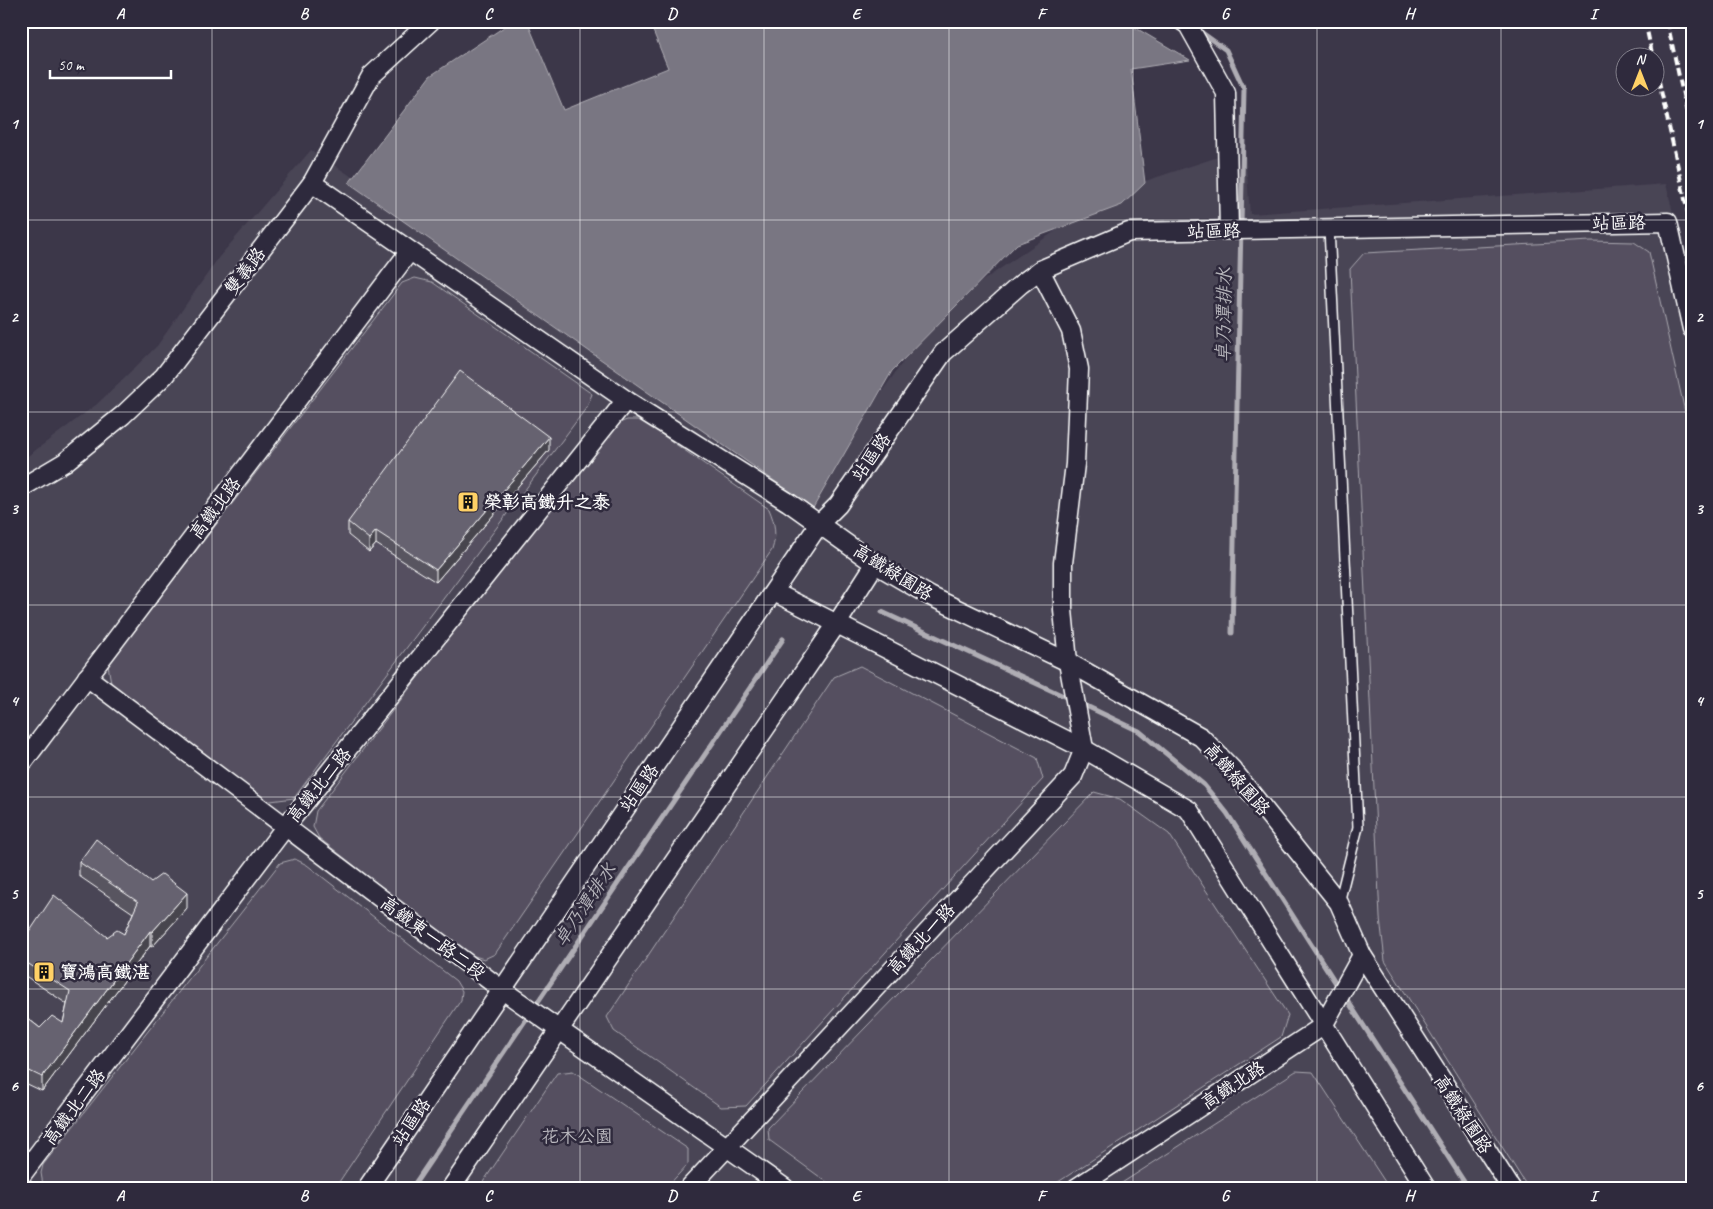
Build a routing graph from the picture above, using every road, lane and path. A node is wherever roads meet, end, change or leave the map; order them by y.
1 (431, 21) edge
2 (1182, 21) edge
3 (312, 183) junction
4 (1329, 228) junction
5 (1237, 230) junction
6 (409, 252) junction
7 (1040, 270) junction
8 (1692, 329) edge
9 (626, 400) junction
10 (21, 488) edge
11 (820, 523) junction
12 (874, 564) junction
13 (774, 592) junction
14 (836, 625) junction
15 (1068, 662) junction
16 (87, 678) junction
17 (1084, 748) junction
18 (21, 765) edge
19 (286, 826) junction
20 (1338, 903) junction
21 (1362, 956) junction
22 (501, 989) junction
23 (1323, 1026) junction
24 (559, 1029) junction
25 (727, 1146) junction
26 (21, 1176) edge
27 (21, 1181) edge
28 (30, 1188) edge
29 (367, 1188) edge
30 (451, 1188) edge
31 (689, 1188) edge
32 (785, 1188) edge
33 (1076, 1188) edge
34 (1426, 1188) edge
35 (1511, 1188) edge

1 - 3 street, 雙義路
2 - 5 street
3 - 6 street, 高鐵綠園路
3 - 10 street, 雙義路
4 - 5 street, 站區路
4 - 8 street, 站區路
4 - 20 lane
5 - 7 street, 站區路
6 - 9 street, 高鐵綠園路
6 - 16 street, 高鐵北路
7 - 11 street, 站區路
7 - 15 street
9 - 11 street, 高鐵綠園路
9 - 19 street, 高鐵北二路
11 - 12 street, 高鐵綠園路
11 - 13 street, 站區路
12 - 14 street
12 - 15 street, 高鐵綠園路
13 - 14 street
13 - 22 street, 站區路
14 - 17 street
14 - 24 street
15 - 17 street
15 - 20 street, 高鐵綠園路
16 - 18 street, 高鐵北路
16 - 19 street, 高鐵東一路二段
17 - 23 street
17 - 25 street, 高鐵北一路
19 - 22 street, 高鐵東一路二段
19 - 26 street, 高鐵北二路
20 - 21 street, 高鐵綠園路
21 - 23 street, 高鐵北路
21 - 35 street, 高鐵綠園路
22 - 24 street, 高鐵東一路二段
22 - 29 street, 站區路
23 - 33 street, 高鐵北路
23 - 34 street
24 - 25 street, 高鐵東一路二段
24 - 30 street
25 - 31 street, 高鐵北一路
25 - 32 street, 高鐵東一路二段
27 - 28 street

